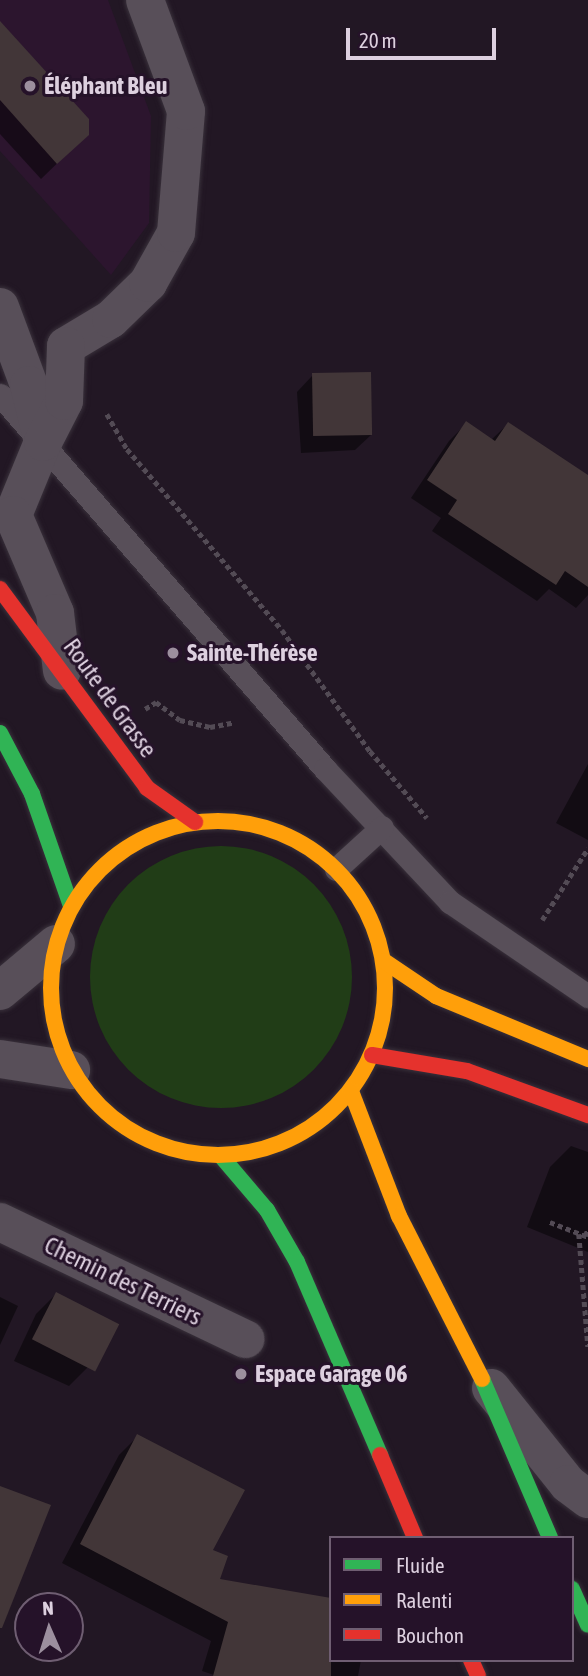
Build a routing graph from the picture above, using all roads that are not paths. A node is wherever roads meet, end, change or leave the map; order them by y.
1 (145, 0) edge
2 (1, 310) edge
3 (66, 346) junction
4 (0, 394) edge
5 (43, 443) junction
6 (0, 589) edge
7 (62, 671) junction
8 (0, 733) edge
9 (195, 822) junction
10 (382, 827) junction
11 (336, 869) junction
12 (71, 906) junction
13 (55, 944) junction
14 (384, 961) junction
15 (0, 991) edge
16 (588, 996) edge
17 (372, 1055) junction
18 (0, 1059) edge
19 (588, 1059) edge
20 (71, 1070) junction
21 (351, 1091) junction
22 (588, 1115) edge
23 (221, 1156) junction
24 (0, 1222) edge
25 (245, 1339) dead end
26 (478, 1373) junction
27 (588, 1499) edge
28 (414, 1536) edge
29 (549, 1536) edge
30 (574, 1594) edge
31 (588, 1625) edge

1 - 3 street
2 - 3 street
2 - 5 street
3 - 5 street
4 - 5 lane
5 - 7 street
5 - 10 lane
6 - 7 main road, Route de Grasse
7 - 9 main road, Route de Grasse
8 - 12 main road
9 - 11 main road
9 - 12 main road
10 - 11 lane
10 - 16 lane
11 - 14 main road
12 - 13 main road
13 - 15 street
13 - 20 main road
14 - 17 main road
14 - 19 main road
17 - 21 main road
17 - 22 main road
18 - 20 street
20 - 23 main road
21 - 23 main road
21 - 26 main road
23 - 28 main road
24 - 25 street, Chemin des Terriers
26 - 27 street
26 - 29 main road
30 - 31 main road

